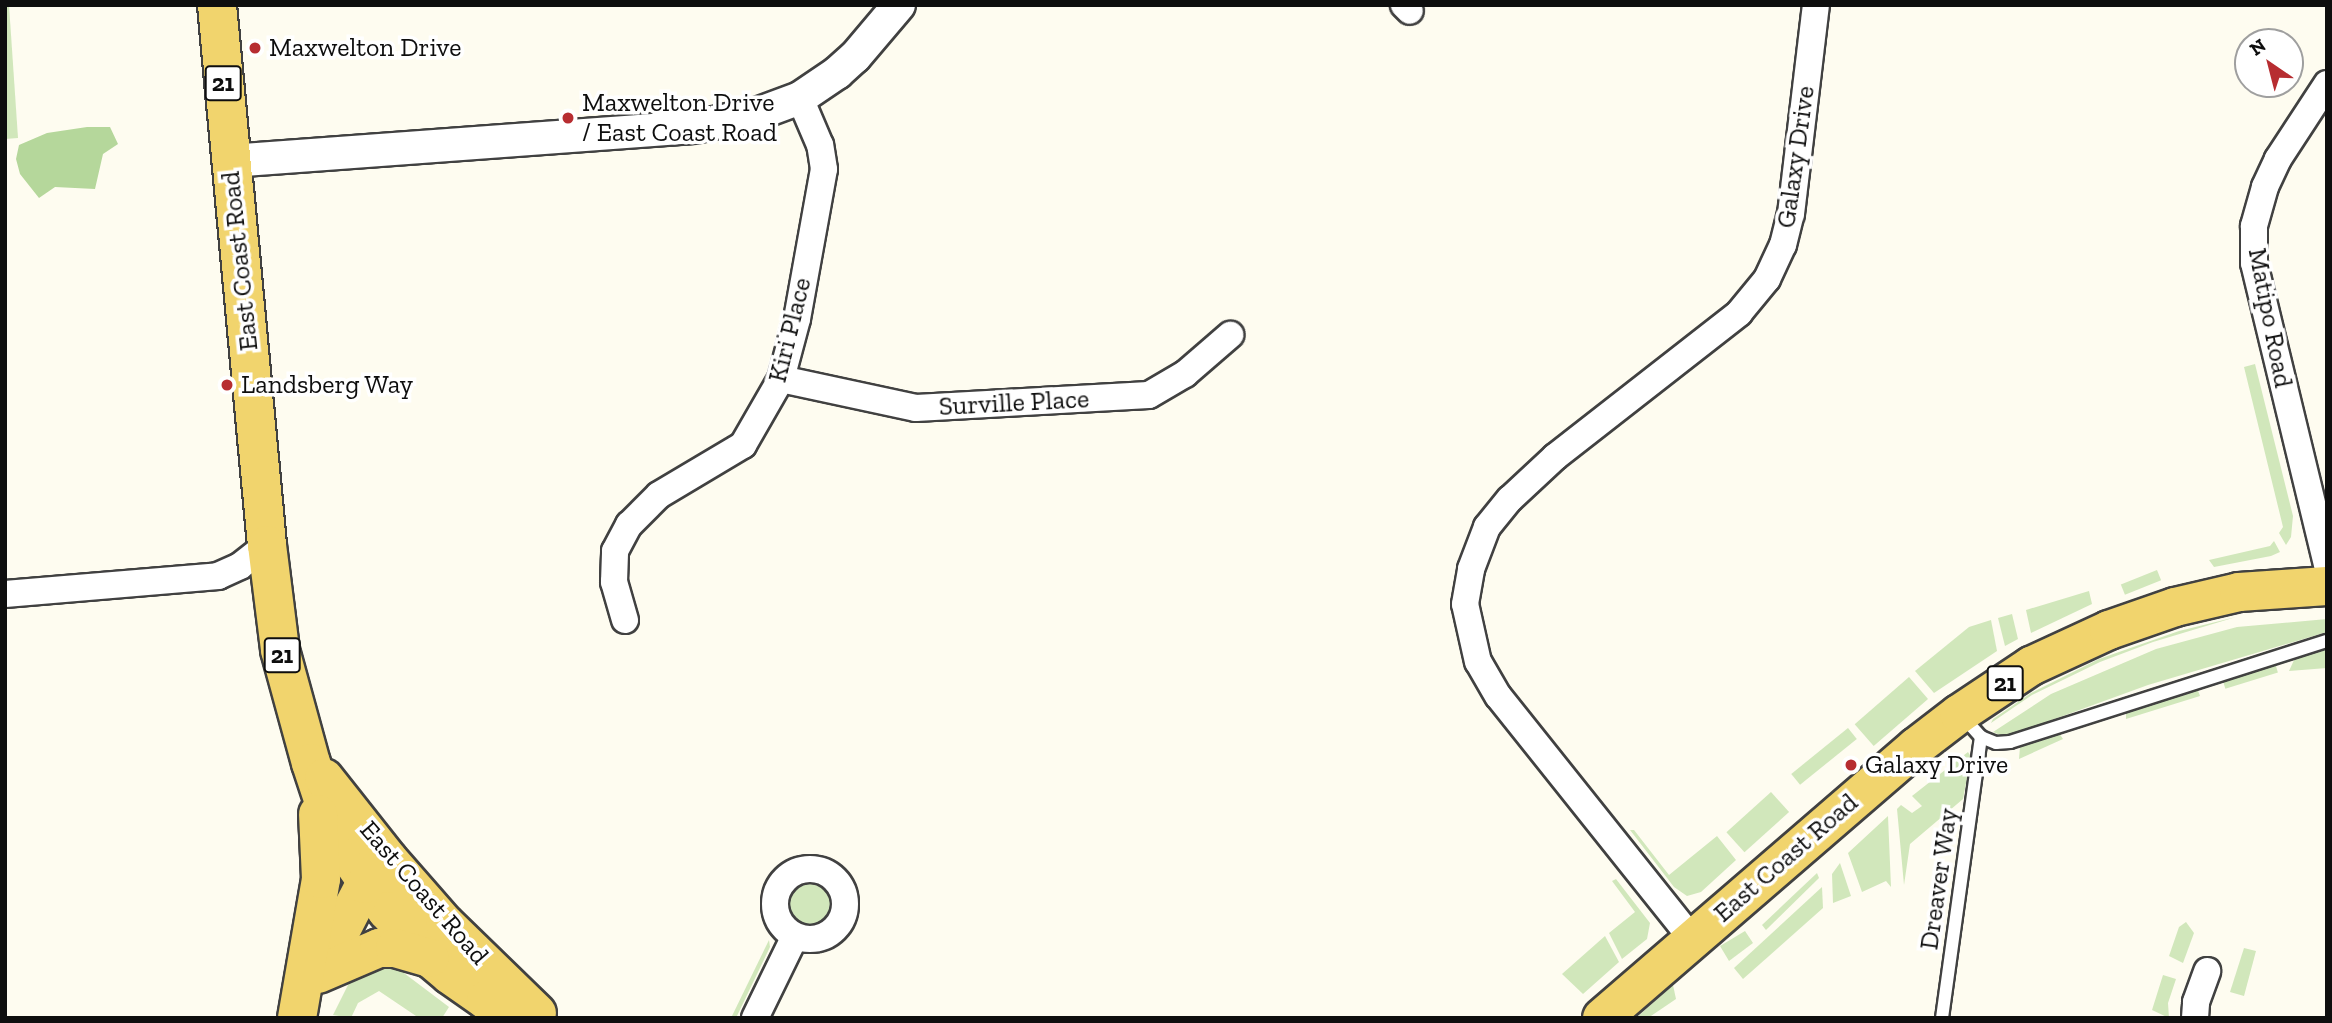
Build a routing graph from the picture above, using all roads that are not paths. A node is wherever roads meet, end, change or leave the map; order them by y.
1 (217, 5) edge
2 (899, 5) edge
3 (1816, 5) edge
4 (2327, 84) edge
5 (800, 98) junction
6 (230, 161) junction
7 (1230, 335) dead end
8 (781, 379) junction
9 (267, 545) junction
10 (2327, 565) edge
11 (2327, 586) edge
12 (5, 594) edge
13 (625, 620) dead end
14 (2327, 641) edge
15 (1970, 725) junction
16 (312, 763) junction
17 (377, 872) junction
18 (795, 936) dead end
19 (1693, 940) junction
20 (430, 958) junction
21 (2207, 971) dead end
22 (318, 974) junction
23 (297, 1018) edge
24 (522, 1018) edge
25 (542, 1018) edge
26 (755, 1018) edge
27 (1602, 1018) edge
28 (1942, 1018) edge
29 (2194, 1018) edge

1 - 6 main road, East Coast Road / 21
2 - 5 street
3 - 19 street, Galaxy Drive
4 - 10 street, Matipo Road
5 - 6 street
5 - 8 street, Kiri Place
6 - 9 main road, East Coast Road / 21
7 - 8 street, Surville Place
8 - 13 street, Kiri Place
9 - 12 street
9 - 16 main road, East Coast Road / 21
11 - 15 main road, East Coast Road / 21
14 - 15 lane
15 - 19 main road, East Coast Road / 21
15 - 28 lane, Dreaver Way
16 - 17 main road, East Coast Road / 21
16 - 23 main road
17 - 20 main road, East Coast Road / 21
17 - 22 main road
17 - 25 main road, East Coast Road / 21
18 - 26 street
19 - 27 main road, East Coast Road / 21
20 - 22 main road
20 - 24 main road, East Coast Road / 21
21 - 29 street
22 - 23 main road

